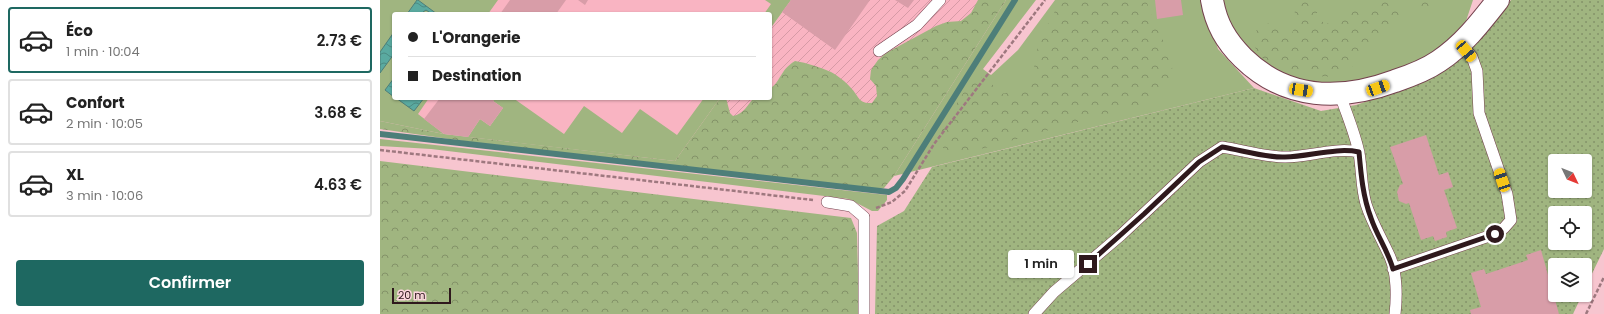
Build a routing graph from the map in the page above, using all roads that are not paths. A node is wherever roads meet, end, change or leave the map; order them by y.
1 (940, 0) edge
2 (1212, 0) edge
3 (1498, 0) edge
4 (1483, 10) edge
5 (1461, 44) junction
6 (879, 51) dead end
7 (1340, 94) junction
8 (1359, 152) junction
9 (827, 202) road end
10 (1393, 269) junction
11 (864, 314) edge
12 (1034, 314) edge
13 (1394, 314) edge

1 - 6 lane
2 - 7 street
3 - 4 street
4 - 5 street
5 - 7 street
5 - 10 lane
7 - 8 lane
8 - 10 lane
8 - 12 lane
9 - 11 lane
10 - 13 lane

